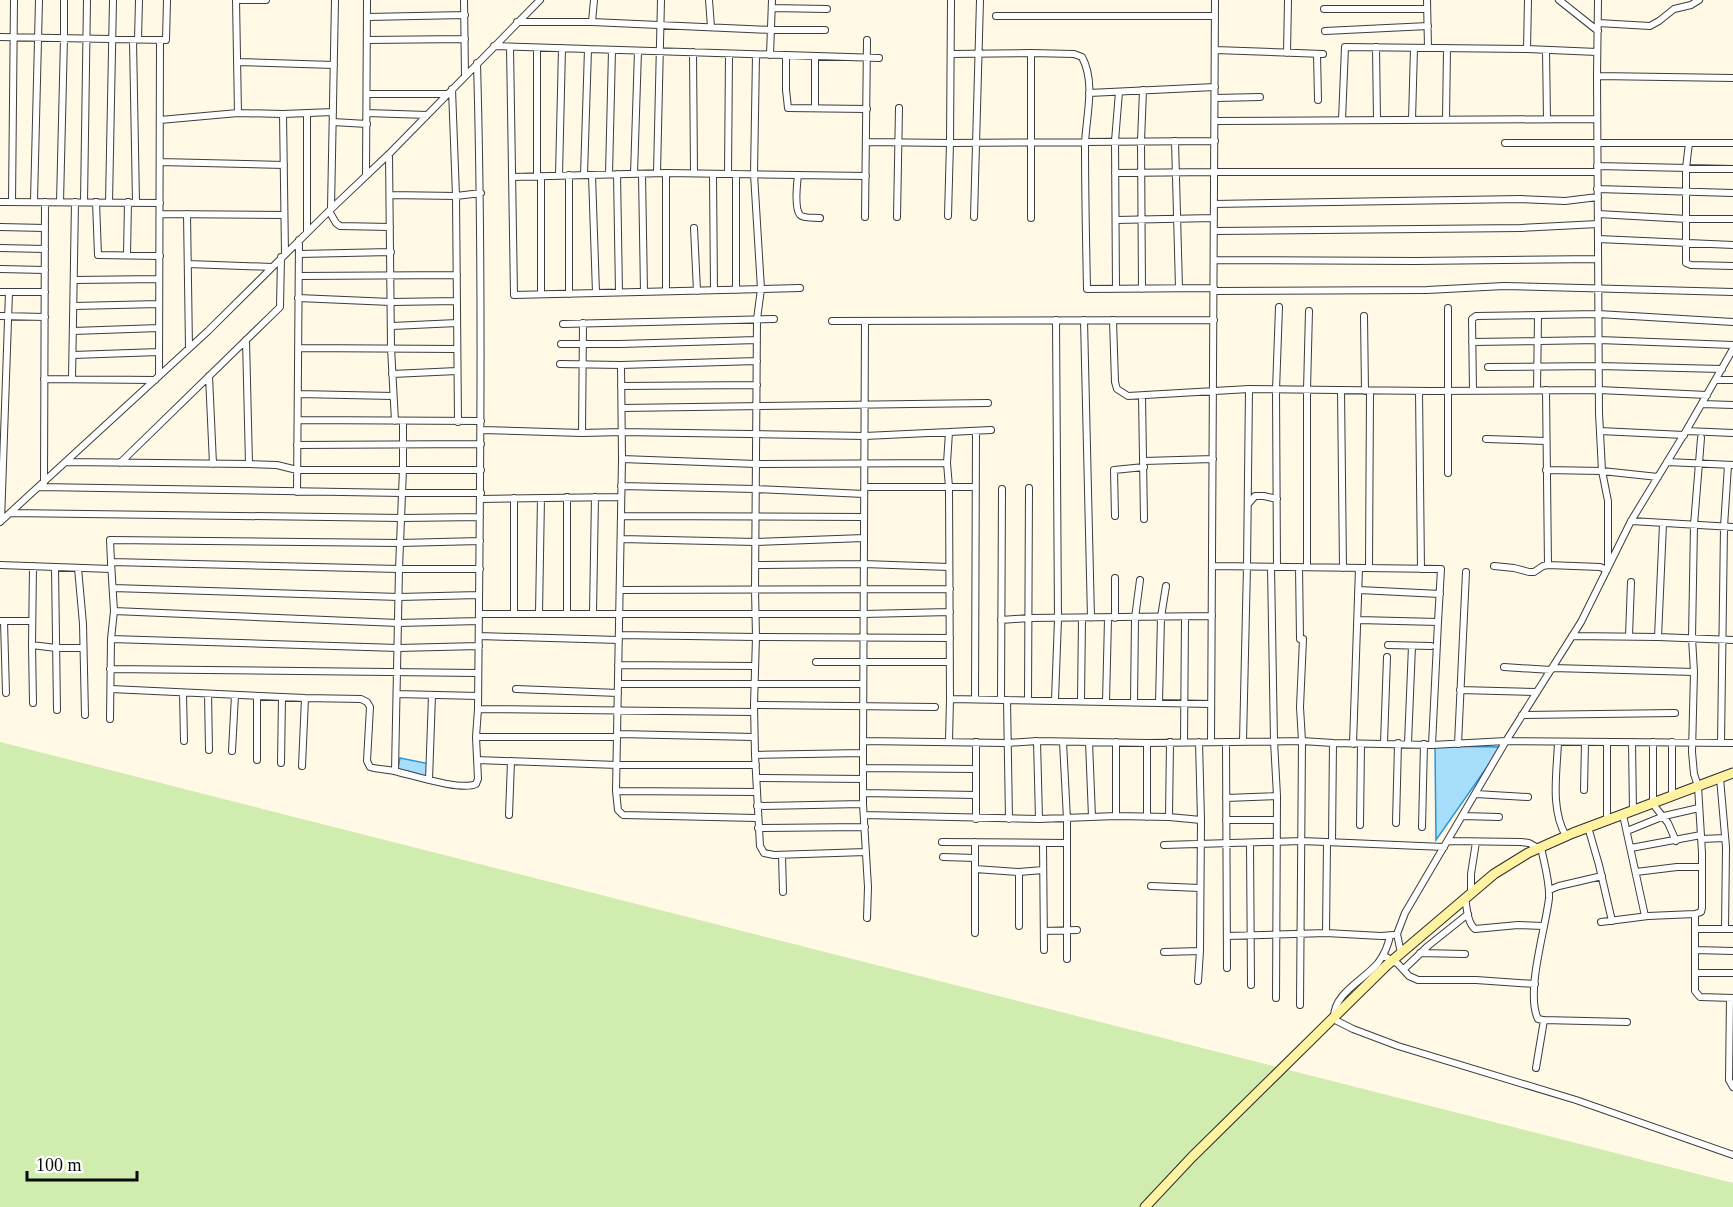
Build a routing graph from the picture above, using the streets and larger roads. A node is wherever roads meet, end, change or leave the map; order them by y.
1 (14, 0) edge
2 (39, 0) edge
3 (64, 0) edge
4 (87, 0) edge
5 (112, 0) edge
6 (139, 0) edge
7 (166, 0) edge
8 (236, 0) edge
9 (266, 0) edge
10 (335, 0) edge
11 (368, 0) edge
12 (464, 0) edge
13 (540, 0) edge
14 (594, 0) edge
15 (661, 0) edge
16 (709, 0) edge
17 (772, 0) edge
18 (951, 0) edge
19 (980, 0) edge
20 (1215, 0) edge
21 (1288, 0) edge
22 (1427, 0) edge
23 (1528, 0) edge
24 (1559, 0) edge
25 (1598, 0) edge
26 (1699, 0) edge
27 (772, 8) junction
28 (827, 9) dead end
29 (1324, 9) dead end
30 (1427, 9) junction
31 (465, 15) junction
32 (996, 16) dead end
33 (1215, 16) junction
34 (368, 17) junction
35 (517, 22) junction
36 (592, 22) junction
37 (1598, 23) junction
38 (660, 25) junction
39 (1428, 26) junction
40 (711, 27) junction
41 (771, 30) junction
42 (825, 30) dead end
43 (1325, 31) dead end
44 (1598, 31) junction
45 (0, 37) edge
46 (14, 38) junction
47 (38, 38) junction
48 (64, 38) junction
49 (87, 39) junction
50 (112, 39) junction
51 (465, 39) junction
52 (136, 40) junction
53 (160, 40) junction
54 (368, 40) junction
55 (867, 40) dead end
56 (494, 46) junction
57 (510, 47) junction
58 (1376, 47) junction
59 (537, 48) junction
60 (562, 48) junction
61 (1414, 48) junction
62 (1428, 48) junction
63 (1447, 48) junction
64 (588, 49) junction
65 (1527, 49) junction
66 (612, 50) junction
67 (1215, 50) junction
68 (1546, 50) junction
69 (638, 51) junction
70 (661, 51) junction
71 (693, 52) junction
72 (1597, 52) junction
73 (978, 53) junction
74 (1031, 53) junction
75 (1287, 53) junction
76 (729, 54) junction
77 (756, 54) junction
78 (951, 54) junction
79 (770, 55) junction
80 (786, 55) junction
81 (814, 56) junction
82 (867, 58) junction
83 (879, 58) dead end
84 (237, 62) junction
85 (477, 63) junction
86 (334, 65) junction
87 (465, 76) junction
88 (1597, 76) junction
89 (1733, 78) edge
90 (1215, 87) junction
91 (1143, 90) junction
92 (449, 92) junction
93 (1119, 92) junction
94 (1089, 93) junction
95 (368, 94) junction
96 (1260, 97) dead end
97 (1215, 98) junction
98 (1318, 100) dead end
99 (814, 108) junction
100 (899, 108) dead end
101 (867, 109) junction
102 (333, 112) junction
103 (237, 113) junction
104 (307, 113) junction
105 (368, 113) junction
106 (283, 114) junction
107 (427, 115) junction
108 (1547, 119) junction
109 (1597, 119) junction
110 (160, 120) junction
111 (1342, 120) junction
112 (1377, 120) junction
113 (1412, 120) junction
114 (1446, 120) junction
115 (1215, 121) junction
116 (333, 122) junction
117 (367, 124) junction
118 (1115, 141) junction
119 (1141, 141) junction
120 (1174, 141) junction
121 (1215, 141) junction
122 (866, 142) junction
123 (898, 142) junction
124 (1031, 142) junction
125 (1085, 142) junction
126 (950, 143) junction
127 (977, 143) junction
128 (1505, 143) dead end
129 (1597, 143) junction
130 (1689, 143) junction
131 (1733, 143) edge
132 (389, 154) junction
133 (160, 162) junction
134 (284, 165) junction
135 (1686, 168) junction
136 (1597, 169) junction
137 (1733, 169) edge
138 (1176, 172) junction
139 (1215, 172) junction
140 (657, 173) junction
141 (666, 173) junction
142 (694, 173) junction
143 (1116, 173) junction
144 (1141, 173) junction
145 (609, 174) junction
146 (617, 174) junction
147 (634, 174) junction
148 (642, 174) junction
149 (713, 174) junction
150 (728, 174) junction
151 (736, 174) junction
152 (754, 174) junction
153 (568, 175) junction
154 (585, 175) junction
155 (592, 175) junction
156 (798, 175) junction
157 (366, 176) junction
158 (539, 176) junction
159 (559, 176) junction
160 (866, 176) junction
161 (512, 177) junction
162 (1598, 189) junction
163 (1686, 191) junction
164 (481, 193) junction
165 (1733, 193) edge
166 (390, 195) junction
167 (456, 196) junction
168 (1598, 197) junction
169 (34, 201) junction
170 (0, 202) edge
171 (12, 202) junction
172 (45, 202) junction
173 (60, 202) junction
174 (75, 202) junction
175 (84, 202) junction
176 (96, 202) junction
177 (109, 202) junction
178 (128, 202) junction
179 (136, 203) junction
180 (160, 203) junction
181 (1214, 204) junction
182 (330, 209) junction
183 (160, 214) junction
184 (187, 214) junction
185 (1598, 214) junction
186 (284, 215) junction
187 (948, 216) dead end
188 (865, 217) dead end
189 (897, 217) dead end
190 (974, 217) dead end
191 (820, 218) dead end
192 (1031, 218) dead end
193 (1214, 218) junction
194 (1142, 219) junction
195 (1176, 219) junction
196 (1687, 219) junction
197 (1733, 219) edge
198 (1116, 220) junction
199 (1598, 224) junction
200 (0, 227) edge
201 (390, 227) junction
202 (45, 228) junction
203 (694, 228) dead end
204 (308, 231) junction
205 (1214, 231) junction
206 (1598, 239) junction
207 (299, 240) junction
208 (1687, 244) junction
209 (1733, 245) edge
210 (0, 248) edge
211 (45, 249) junction
212 (391, 252) junction
213 (299, 254) junction
214 (127, 255) junction
215 (159, 256) junction
216 (283, 256) junction
217 (1598, 259) junction
218 (1214, 260) junction
219 (188, 264) junction
220 (1733, 266) edge
221 (272, 267) junction
222 (0, 269) edge
223 (45, 270) junction
224 (457, 275) junction
225 (298, 276) junction
226 (391, 277) junction
227 (159, 279) junction
228 (74, 280) junction
229 (800, 288) dead end
230 (1179, 288) junction
231 (761, 289) junction
232 (1116, 289) junction
233 (1142, 289) junction
234 (1599, 289) junction
235 (714, 290) junction
236 (736, 290) junction
237 (1214, 290) junction
238 (666, 291) junction
239 (697, 291) junction
240 (0, 292) edge
241 (9, 292) junction
242 (45, 292) junction
243 (619, 292) junction
244 (644, 292) junction
245 (1733, 292) edge
246 (596, 293) junction
247 (541, 294) junction
248 (569, 294) junction
249 (298, 298) junction
250 (457, 301) junction
251 (391, 302) junction
252 (159, 304) junction
253 (74, 306) junction
254 (1279, 307) dead end
255 (1448, 308) dead end
256 (1309, 311) dead end
257 (1598, 314) junction
258 (0, 316) edge
259 (8, 316) junction
260 (1364, 316) dead end
261 (1538, 316) junction
262 (45, 317) junction
263 (774, 319) dead end
264 (757, 320) junction
265 (1056, 320) junction
266 (1084, 320) junction
267 (1113, 320) junction
268 (1214, 320) junction
269 (832, 321) dead end
270 (866, 321) junction
271 (1733, 322) edge
272 (583, 323) junction
273 (457, 324) junction
274 (563, 324) dead end
275 (392, 326) junction
276 (159, 328) junction
277 (73, 331) junction
278 (246, 340) junction
279 (757, 340) junction
280 (1537, 340) junction
281 (1599, 340) junction
282 (1472, 342) junction
283 (561, 344) dead end
284 (583, 344) junction
285 (4, 345) edge
286 (1733, 347) edge
287 (189, 348) junction
288 (298, 348) junction
289 (392, 348) junction
290 (457, 349) junction
291 (159, 352) junction
292 (73, 355) junction
293 (757, 361) junction
294 (560, 364) dead end
295 (583, 364) junction
296 (621, 365) junction
297 (1537, 366) junction
298 (1599, 366) junction
299 (1488, 367) dead end
300 (1722, 369) junction
301 (458, 371) junction
302 (3, 374) edge
303 (392, 374) junction
304 (208, 376) junction
305 (157, 378) junction
306 (44, 379) junction
307 (72, 379) junction
308 (1716, 380) junction
309 (1733, 380) edge
310 (757, 385) junction
311 (621, 386) junction
312 (1249, 389) junction
313 (1276, 390) junction
314 (1307, 390) junction
315 (1341, 390) junction
316 (1537, 390) junction
317 (1545, 390) junction
318 (1599, 390) junction
319 (1214, 391) junction
320 (1368, 391) junction
321 (1419, 391) junction
322 (1448, 391) junction
323 (1473, 391) junction
324 (298, 394) junction
325 (1707, 395) junction
326 (393, 396) junction
327 (1142, 396) junction
328 (3, 398) edge
329 (988, 403) dead end
330 (1702, 404) junction
331 (865, 405) junction
332 (1733, 405) edge
333 (757, 406) junction
334 (622, 408) junction
335 (3, 411) edge
336 (298, 420) junction
337 (394, 421) junction
338 (403, 421) junction
339 (481, 421) junction
340 (458, 422) junction
341 (481, 430) junction
342 (991, 430) dead end
343 (976, 431) junction
344 (1600, 431) junction
345 (622, 432) junction
346 (949, 432) junction
347 (582, 433) junction
348 (1685, 433) junction
349 (1733, 433) edge
350 (756, 435) junction
351 (865, 436) junction
352 (1701, 438) dead end
353 (1486, 439) dead end
354 (2, 441) edge
355 (1546, 441) junction
356 (403, 444) junction
357 (481, 444) junction
358 (297, 445) junction
359 (622, 459) junction
360 (1213, 459) junction
361 (66, 462) junction
362 (947, 462) junction
363 (1667, 462) junction
364 (120, 463) junction
365 (865, 463) junction
366 (1699, 463) junction
367 (213, 464) junction
368 (249, 464) junction
369 (756, 464) junction
370 (1144, 464) junction
371 (1730, 465) edge
372 (403, 469) junction
373 (297, 470) junction
374 (481, 470) junction
375 (1546, 470) junction
376 (2, 471) edge
377 (1602, 471) junction
378 (1448, 473) dead end
379 (1658, 477) junction
380 (41, 484) junction
381 (621, 486) junction
382 (949, 487) junction
383 (975, 487) junction
384 (1029, 488) dead end
385 (755, 489) junction
386 (1002, 489) dead end
387 (865, 490) junction
388 (297, 492) junction
389 (402, 493) junction
390 (480, 496) junction
391 (621, 496) junction
392 (567, 497) junction
393 (595, 497) junction
394 (514, 498) junction
395 (541, 498) junction
396 (1277, 499) junction
397 (1248, 504) junction
398 (10, 513) junction
399 (621, 516) junction
400 (1115, 516) dead end
401 (480, 517) junction
402 (756, 517) junction
403 (864, 517) junction
404 (1, 518) edge
405 (402, 518) junction
406 (1144, 519) dead end
407 (1631, 521) junction
408 (1663, 524) junction
409 (1694, 525) junction
410 (1724, 527) junction
411 (1733, 527) edge
412 (864, 538) junction
413 (621, 539) junction
414 (480, 541) junction
415 (756, 542) junction
416 (400, 543) junction
417 (864, 564) junction
418 (0, 565) edge
419 (756, 565) junction
420 (1548, 565) junction
421 (33, 566) junction
422 (111, 566) junction
423 (1212, 566) junction
424 (1247, 566) junction
425 (1494, 566) dead end
426 (55, 567) junction
427 (949, 567) junction
428 (1274, 567) junction
429 (1299, 567) junction
430 (1307, 567) junction
431 (78, 568) junction
432 (480, 568) junction
433 (1343, 568) junction
434 (1359, 568) junction
435 (1369, 568) junction
436 (399, 569) junction
437 (1420, 569) junction
438 (1607, 569) junction
439 (1466, 572) dead end
440 (1115, 578) dead end
441 (1140, 580) dead end
442 (1630, 582) dead end
443 (1166, 586) dead end
444 (113, 588) junction
445 (864, 589) junction
446 (950, 589) junction
447 (620, 590) junction
448 (755, 590) junction
449 (1359, 590) junction
450 (1440, 594) junction
451 (479, 595) junction
452 (399, 597) junction
453 (114, 611) junction
454 (950, 612) junction
455 (539, 613) junction
456 (567, 613) junction
457 (593, 613) junction
458 (619, 613) junction
459 (514, 614) junction
460 (756, 614) junction
461 (864, 614) junction
462 (1212, 616) junction
463 (479, 617) junction
464 (1161, 617) junction
465 (1029, 618) junction
466 (1082, 618) junction
467 (1091, 618) junction
468 (1111, 618) junction
469 (1135, 618) junction
470 (1185, 618) junction
471 (1058, 619) junction
472 (1002, 620) junction
473 (1358, 620) junction
474 (2, 621) edge
475 (32, 621) junction
476 (1438, 622) junction
477 (398, 623) junction
478 (479, 636) junction
479 (1572, 636) junction
480 (1629, 636) junction
481 (619, 637) junction
482 (1658, 637) junction
483 (756, 638) junction
484 (864, 638) junction
485 (950, 638) junction
486 (1692, 638) junction
487 (111, 639) junction
488 (1724, 639) junction
489 (1733, 639) edge
490 (32, 645) junction
491 (1388, 645) dead end
492 (479, 646) junction
493 (1412, 646) junction
494 (1431, 646) dead end
495 (56, 648) junction
496 (82, 648) junction
497 (398, 648) junction
498 (1387, 657) dead end
499 (816, 662) dead end
500 (864, 662) junction
501 (950, 662) junction
502 (618, 665) junction
503 (755, 666) junction
504 (1504, 667) dead end
505 (110, 669) junction
506 (1552, 669) junction
507 (397, 671) junction
508 (1694, 672) junction
509 (478, 673) junction
510 (618, 684) junction
511 (755, 684) junction
512 (863, 684) junction
513 (111, 689) junction
514 (516, 689) dead end
515 (1460, 690) junction
516 (1537, 692) junction
517 (6, 693) dead end
518 (183, 693) junction
519 (397, 693) junction
520 (618, 693) junction
521 (208, 694) junction
522 (235, 695) junction
523 (432, 695) junction
524 (257, 696) junction
525 (478, 696) junction
526 (282, 697) junction
527 (305, 698) junction
528 (950, 699) junction
529 (975, 699) junction
530 (1004, 700) junction
531 (1028, 700) junction
532 (1055, 700) junction
533 (1081, 701) junction
534 (1106, 702) junction
535 (1134, 702) junction
536 (33, 703) dead end
537 (1159, 703) junction
538 (1185, 703) junction
539 (1211, 704) junction
540 (863, 705) junction
541 (935, 707) dead end
542 (478, 709) junction
543 (754, 709) junction
544 (57, 710) dead end
545 (618, 712) junction
546 (1675, 713) dead end
547 (85, 715) dead end
548 (1522, 715) junction
549 (110, 719) dead end
550 (476, 736) junction
551 (617, 736) junction
552 (754, 737) junction
553 (184, 741) dead end
554 (863, 741) junction
555 (949, 741) junction
556 (1037, 741) junction
557 (1243, 741) junction
558 (1274, 741) junction
559 (1302, 741) junction
560 (1506, 741) junction
561 (975, 742) junction
562 (1063, 742) junction
563 (1089, 742) junction
564 (1116, 742) junction
565 (1170, 742) junction
566 (1184, 742) junction
567 (1199, 742) junction
568 (1211, 742) junction
569 (1226, 742) junction
570 (1558, 742) junction
571 (1585, 742) junction
572 (1607, 742) junction
573 (1632, 742) junction
574 (1653, 742) junction
575 (1672, 742) junction
576 (1007, 743) junction
577 (1147, 743) junction
578 (1333, 743) junction
579 (1384, 743) junction
580 (1398, 743) junction
581 (1408, 743) junction
582 (1692, 743) junction
583 (1721, 743) junction
584 (1733, 743) edge
585 (1353, 744) junction
586 (1361, 744) junction
587 (1424, 744) junction
588 (1432, 744) junction
589 (1458, 744) junction
590 (209, 750) dead end
591 (232, 751) dead end
592 (863, 753) junction
593 (755, 755) junction
594 (257, 760) dead end
595 (477, 760) junction
596 (511, 761) junction
597 (281, 763) dead end
598 (617, 765) junction
599 (756, 765) junction
600 (302, 766) dead end
601 (863, 768) junction
602 (975, 769) junction
603 (395, 771) junction
604 (1733, 773) edge
605 (757, 778) junction
606 (863, 778) junction
607 (1720, 778) junction
608 (429, 780) junction
609 (1698, 786) junction
610 (1584, 790) dead end
611 (616, 791) junction
612 (757, 792) junction
613 (863, 793) junction
614 (1476, 794) junction
615 (975, 795) junction
616 (1277, 796) junction
617 (1672, 796) junction
618 (1528, 797) dead end
619 (1226, 798) junction
620 (1653, 803) junction
621 (863, 804) junction
622 (757, 806) junction
623 (1699, 808) junction
624 (1633, 811) junction
625 (509, 815) dead end
626 (864, 815) junction
627 (1623, 815) junction
628 (1116, 816) junction
629 (1462, 816) junction
630 (1664, 816) junction
631 (1092, 817) junction
632 (1147, 817) junction
633 (1169, 817) junction
634 (1499, 817) dead end
635 (757, 818) junction
636 (975, 819) junction
637 (1009, 819) junction
638 (1039, 819) junction
639 (1067, 819) junction
640 (1201, 820) junction
641 (1226, 820) junction
642 (1277, 820) junction
643 (1607, 820) junction
644 (1396, 822) dead end
645 (1360, 825) dead end
646 (865, 827) junction
647 (1422, 827) dead end
648 (1588, 827) junction
649 (758, 828) junction
650 (1627, 831) junction
651 (1566, 836) junction
652 (1701, 837) junction
653 (1725, 838) junction
654 (1302, 841) junction
655 (1676, 841) junction
656 (942, 842) dead end
657 (975, 842) junction
658 (1277, 842) junction
659 (1329, 842) junction
660 (1476, 842) junction
661 (1067, 843) junction
662 (1250, 843) junction
663 (1043, 844) junction
664 (1227, 844) junction
665 (1446, 844) junction
666 (1164, 845) dead end
667 (1200, 845) junction
668 (1540, 848) junction
669 (1631, 848) junction
670 (866, 852) junction
671 (782, 855) junction
672 (943, 857) dead end
673 (975, 858) junction
674 (1702, 867) junction
675 (975, 869) junction
676 (1042, 870) junction
677 (1019, 872) junction
678 (1636, 872) junction
679 (1602, 876) junction
680 (1151, 886) dead end
681 (1200, 888) junction
682 (1549, 890) junction
683 (783, 892) dead end
684 (1468, 896) junction
685 (1468, 915) junction
686 (1695, 915) junction
687 (1645, 916) junction
688 (867, 918) dead end
689 (1612, 921) junction
690 (1601, 922) dead end
691 (1019, 926) dead end
692 (1544, 926) junction
693 (1725, 928) junction
694 (1695, 929) junction
695 (1733, 929) edge
696 (1067, 930) junction
697 (1077, 930) dead end
698 (1044, 931) junction
699 (975, 933) dead end
700 (1326, 933) junction
701 (1251, 934) junction
702 (1276, 934) junction
703 (1301, 934) junction
704 (1393, 935) junction
705 (1227, 936) junction
706 (1044, 950) dead end
707 (1695, 950) junction
708 (1164, 951) dead end
709 (1200, 951) junction
710 (1733, 951) edge
711 (1401, 953) junction
712 (1420, 953) junction
713 (1465, 954) dead end
714 (1383, 955) junction
715 (1067, 958) dead end
716 (1392, 961) junction
717 (1227, 968) dead end
718 (1404, 969) junction
719 (1695, 973) junction
720 (1733, 973) edge
721 (1198, 981) dead end
722 (1535, 984) junction
723 (1251, 985) dead end
724 (1276, 998) dead end
725 (1732, 998) edge
726 (1300, 1005) dead end
727 (1334, 1017) junction
728 (1544, 1020) junction
729 (1731, 1020) edge
730 (1627, 1022) dead end
731 (1731, 1042) edge
732 (1731, 1062) edge
733 (1536, 1068) dead end
734 (1733, 1087) edge
735 (1733, 1155) edge
736 (1145, 1207) edge

1 - 46 street
2 - 47 street
3 - 48 street
4 - 49 street
5 - 50 street
6 - 52 street
7 - 53 street
8 - 9 street
8 - 84 street
10 - 86 street
11 - 34 street
12 - 31 street
13 - 35 street
14 - 36 street
15 - 38 street
16 - 40 street
17 - 27 street
18 - 78 street
19 - 73 street
20 - 33 street
21 - 75 street
22 - 30 street
23 - 65 street
24 - 44 street
25 - 37 street
26 - 37 street
27 - 28 street
27 - 41 street
29 - 30 street
30 - 39 street
31 - 34 street
31 - 51 street
32 - 33 street
33 - 67 street
34 - 54 street
35 - 36 street
35 - 56 street
36 - 38 street
37 - 44 street
38 - 40 street
38 - 70 street
39 - 43 street
39 - 62 street
40 - 41 street
41 - 42 street
41 - 79 street
44 - 72 street
45 - 46 street
46 - 47 street
46 - 171 street
47 - 48 street
47 - 169 street
48 - 49 street
48 - 173 street
49 - 50 street
49 - 175 street
50 - 52 street
50 - 177 street
51 - 54 street
51 - 87 street
52 - 53 street
52 - 179 street
53 - 110 street
54 - 95 street
55 - 82 street
56 - 57 street
56 - 85 street
57 - 59 street
57 - 161 street
58 - 61 street
58 - 111 street
58 - 112 street
59 - 60 street
59 - 158 street
60 - 64 street
60 - 159 street
61 - 62 street
61 - 113 street
62 - 63 street
63 - 65 street
63 - 114 street
64 - 66 street
64 - 154 street
65 - 68 street
66 - 69 street
66 - 145 street
67 - 75 street
67 - 90 street
68 - 72 street
68 - 108 street
69 - 70 street
69 - 147 street
70 - 71 street
70 - 140 street
71 - 76 street
71 - 142 street
72 - 88 street
73 - 74 street
73 - 78 street
73 - 127 street
74 - 94 street
74 - 124 street
75 - 98 street
76 - 77 street
76 - 150 street
77 - 79 street
77 - 152 street
78 - 126 street
79 - 80 street
80 - 81 street
80 - 99 street
81 - 82 street
81 - 99 street
82 - 83 street
82 - 101 street
84 - 86 street
84 - 103 street
85 - 87 street
85 - 164 street
86 - 102 street
87 - 92 street
88 - 89 street
88 - 109 street
90 - 91 street
90 - 97 street
91 - 93 street
91 - 119 street
92 - 95 street
92 - 107 street
92 - 167 street
93 - 94 street
93 - 118 street
94 - 125 street
95 - 105 street
96 - 97 street
97 - 115 street
99 - 101 street
100 - 123 street
101 - 122 street
102 - 104 street
102 - 116 street
103 - 106 street
103 - 110 street
104 - 106 street
104 - 204 street
105 - 107 street
105 - 117 street
106 - 134 street
107 - 132 street
108 - 109 street
108 - 114 street
109 - 129 street
110 - 133 street
111 - 112 street
111 - 115 street
112 - 113 street
113 - 114 street
115 - 121 street
116 - 117 street
116 - 182 street
117 - 157 street
118 - 119 street
118 - 125 street
118 - 143 street
119 - 120 street
119 - 144 street
120 - 121 street
120 - 138 street
121 - 139 street
122 - 123 street
122 - 160 street
123 - 126 street
123 - 189 street
124 - 125 street
124 - 127 street
124 - 192 street
125 - 232 street
126 - 127 street
126 - 187 street
127 - 190 street
128 - 129 street
129 - 130 street
129 - 136 street
130 - 131 street
130 - 135 street
132 - 157 street
132 - 166 street
133 - 134 street
133 - 180 street
134 - 186 street
135 - 136 street
135 - 137 street
135 - 163 street
136 - 139 street
136 - 162 street
138 - 139 street
138 - 144 street
138 - 195 street
139 - 181 street
140 - 141 street
140 - 148 street
141 - 142 street
141 - 238 street
142 - 149 street
143 - 144 street
143 - 198 street
144 - 194 street
145 - 146 street
145 - 155 street
146 - 147 street
146 - 243 street
147 - 148 street
148 - 244 street
149 - 150 street
149 - 235 street
150 - 151 street
151 - 152 street
151 - 236 street
152 - 156 street
152 - 231 street
153 - 154 street
153 - 159 street
153 - 248 street
154 - 155 street
155 - 246 street
156 - 160 street
156 - 191 street
157 - 182 street
158 - 159 street
158 - 161 street
158 - 247 street
160 - 188 street
161 - 247 street
162 - 163 street
162 - 168 street
163 - 165 street
163 - 196 street
164 - 167 street
164 - 339 street
166 - 167 street
166 - 201 street
167 - 224 street
168 - 181 street
168 - 185 street
169 - 171 street
169 - 172 street
170 - 171 street
172 - 173 street
172 - 202 street
173 - 174 street
174 - 175 street
174 - 228 street
175 - 176 street
176 - 177 street
176 - 214 street
177 - 178 street
178 - 179 street
178 - 214 street
179 - 180 street
180 - 183 street
181 - 193 street
182 - 201 street
182 - 204 street
183 - 184 street
183 - 215 street
184 - 186 street
184 - 219 street
185 - 196 street
185 - 199 street
186 - 216 street
193 - 195 street
193 - 205 street
194 - 195 street
194 - 198 street
194 - 233 street
195 - 230 street
196 - 197 street
196 - 208 street
198 - 232 street
199 - 205 street
199 - 206 street
200 - 202 street
201 - 212 street
202 - 211 street
203 - 239 street
204 - 207 street
205 - 218 street
206 - 208 street
206 - 217 street
207 - 213 street
207 - 216 street
208 - 209 street
208 - 220 street
210 - 211 street
211 - 223 street
212 - 213 street
212 - 226 street
213 - 225 street
214 - 215 street
215 - 227 street
216 - 221 street
216 - 278 street
217 - 218 street
217 - 234 street
218 - 237 street
219 - 221 street
219 - 287 street
221 - 287 street
222 - 223 street
223 - 242 street
224 - 226 street
224 - 250 street
225 - 226 street
225 - 249 street
226 - 251 street
227 - 228 street
227 - 252 street
228 - 253 street
229 - 231 street
230 - 233 street
230 - 237 street
231 - 236 street
231 - 264 street
232 - 233 street
234 - 237 street
234 - 245 street
234 - 257 street
235 - 236 street
235 - 239 street
237 - 268 street
238 - 239 street
238 - 244 street
240 - 241 street
241 - 242 street
241 - 259 street
242 - 262 street
243 - 244 street
243 - 246 street
246 - 248 street
247 - 248 street
249 - 251 street
249 - 288 street
250 - 251 street
250 - 273 street
251 - 275 street
252 - 253 street
252 - 276 street
253 - 277 street
254 - 313 street
255 - 322 street
256 - 314 street
257 - 261 street
257 - 271 street
257 - 281 street
258 - 259 street
259 - 262 street
259 - 285 street
260 - 320 street
261 - 280 street
261 - 282 street
262 - 306 street
263 - 264 street
264 - 272 street
264 - 279 street
265 - 266 street
265 - 270 street
265 - 471 street
266 - 267 street
266 - 467 street
267 - 268 street
267 - 327 street
268 - 319 street
269 - 270 street
270 - 331 street
272 - 274 street
272 - 284 street
273 - 275 street
273 - 290 street
275 - 289 street
276 - 277 street
276 - 291 street
277 - 292 street
278 - 304 street
278 - 368 street
279 - 284 street
279 - 293 street
280 - 281 street
280 - 282 street
280 - 297 street
281 - 286 street
281 - 298 street
282 - 323 street
283 - 284 street
284 - 295 street
285 - 302 street
286 - 300 street
287 - 305 street
288 - 289 street
288 - 324 street
289 - 290 street
289 - 303 street
290 - 301 street
291 - 292 street
291 - 305 street
292 - 307 street
293 - 296 street
293 - 310 street
294 - 295 street
295 - 296 street
295 - 347 street
296 - 311 street
297 - 298 street
297 - 299 street
297 - 316 street
298 - 300 street
298 - 318 street
300 - 308 street
301 - 303 street
301 - 340 street
302 - 328 street
303 - 326 street
304 - 364 street
304 - 367 street
305 - 307 street
305 - 361 street
306 - 307 street
306 - 380 street
308 - 309 street
308 - 325 street
310 - 311 street
310 - 333 street
311 - 334 street
312 - 313 street
312 - 319 street
312 - 397 street
313 - 314 street
313 - 396 street
314 - 315 street
314 - 430 street
315 - 320 street
315 - 433 street
316 - 317 street
316 - 323 street
317 - 318 street
317 - 355 street
318 - 325 street
318 - 344 street
319 - 327 street
319 - 360 street
320 - 321 street
320 - 435 street
321 - 322 street
321 - 437 street
322 - 323 street
322 - 378 street
324 - 326 street
324 - 336 street
325 - 330 street
326 - 337 street
327 - 370 street
328 - 335 street
329 - 331 street
330 - 332 street
330 - 348 street
331 - 333 street
331 - 351 street
333 - 334 street
333 - 350 street
334 - 345 street
335 - 354 street
336 - 337 street
336 - 358 street
337 - 338 street
338 - 340 street
338 - 356 street
339 - 340 street
339 - 341 street
341 - 347 street
341 - 357 street
342 - 343 street
343 - 346 street
343 - 383 street
344 - 348 street
344 - 377 street
345 - 347 street
345 - 350 street
345 - 359 street
346 - 351 street
346 - 362 street
348 - 349 street
348 - 363 street
350 - 351 street
350 - 369 street
351 - 365 street
352 - 366 street
353 - 355 street
354 - 376 street
355 - 375 street
356 - 357 street
356 - 358 street
356 - 372 street
357 - 374 street
358 - 373 street
359 - 369 street
359 - 381 street
360 - 370 street
360 - 423 street
361 - 364 street
361 - 380 street
362 - 365 street
362 - 382 street
363 - 366 street
363 - 379 street
364 - 367 street
365 - 369 street
365 - 387 street
366 - 371 street
366 - 409 street
367 - 368 street
368 - 373 street
369 - 385 street
370 - 400 street
370 - 406 street
371 - 410 street
372 - 373 street
372 - 374 street
372 - 389 street
373 - 388 street
374 - 390 street
375 - 377 street
375 - 420 street
376 - 404 street
377 - 379 street
377 - 438 street
379 - 407 street
380 - 388 street
380 - 398 street
381 - 385 street
381 - 391 street
382 - 383 street
382 - 387 street
382 - 427 street
383 - 529 street
384 - 465 street
385 - 387 street
385 - 402 street
386 - 472 street
387 - 403 street
388 - 389 street
389 - 390 street
389 - 405 street
390 - 394 street
390 - 401 street
391 - 393 street
391 - 399 street
392 - 393 street
392 - 395 street
392 - 456 street
393 - 457 street
394 - 395 street
394 - 459 street
395 - 455 street
396 - 397 street
396 - 428 street
397 - 424 street
398 - 404 street
398 - 405 street
399 - 402 street
399 - 413 street
401 - 405 street
401 - 414 street
402 - 403 street
402 - 415 street
403 - 412 street
405 - 416 street
407 - 408 street
407 - 438 street
408 - 409 street
408 - 482 street
409 - 410 street
409 - 486 street
410 - 411 street
410 - 488 street
412 - 415 street
412 - 417 street
413 - 415 street
413 - 447 street
414 - 416 street
414 - 432 street
415 - 419 street
416 - 422 street
416 - 436 street
417 - 419 street
417 - 427 street
417 - 445 street
418 - 421 street
419 - 448 street
420 - 425 street
420 - 438 street
421 - 426 street
421 - 475 street
422 - 431 street
422 - 436 street
422 - 444 street
423 - 424 street
423 - 462 street
424 - 428 street
424 - 557 street
426 - 431 street
426 - 495 street
427 - 446 street
428 - 429 street
428 - 558 street
429 - 430 street
429 - 559 street
430 - 433 street
431 - 496 street
432 - 436 street
432 - 451 street
433 - 434 street
434 - 435 street
434 - 449 street
435 - 437 street
436 - 452 street
437 - 450 street
438 - 479 street
439 - 515 street
440 - 468 street
441 - 469 street
442 - 480 street
443 - 464 street
444 - 452 street
444 - 453 street
445 - 446 street
445 - 448 street
445 - 461 street
446 - 454 street
447 - 448 street
447 - 458 street
448 - 460 street
449 - 450 street
449 - 473 street
450 - 476 street
451 - 452 street
451 - 463 street
452 - 477 street
453 - 477 street
453 - 487 street
454 - 461 street
454 - 485 street
455 - 456 street
455 - 459 street
456 - 457 street
457 - 458 street
458 - 460 street
458 - 481 street
459 - 463 street
460 - 461 street
460 - 483 street
461 - 484 street
462 - 470 street
462 - 539 street
463 - 477 street
463 - 478 street
464 - 469 street
464 - 470 street
464 - 537 street
465 - 471 street
465 - 472 street
465 - 531 street
466 - 467 street
466 - 471 street
466 - 533 street
467 - 468 street
468 - 469 street
468 - 534 street
469 - 535 street
470 - 538 street
471 - 532 street
472 - 530 street
473 - 476 street
473 - 585 street
474 - 475 street
474 - 517 street
475 - 490 street
476 - 588 street
477 - 497 street
478 - 481 street
478 - 492 street
479 - 480 street
479 - 506 street
480 - 482 street
481 - 483 street
481 - 502 street
482 - 486 street
483 - 484 street
483 - 503 street
484 - 485 street
484 - 500 street
485 - 501 street
486 - 488 street
486 - 508 street
487 - 497 street
487 - 505 street
488 - 489 street
488 - 583 street
490 - 495 street
490 - 536 street
491 - 493 street
492 - 497 street
492 - 509 street
493 - 494 street
493 - 581 street
495 - 496 street
495 - 544 street
496 - 547 street
497 - 507 street
498 - 579 street
499 - 500 street
500 - 501 street
500 - 512 street
501 - 528 street
502 - 503 street
502 - 510 street
503 - 511 street
504 - 506 street
505 - 507 street
505 - 513 street
506 - 508 street
506 - 516 street
507 - 509 street
507 - 519 street
508 - 582 street
509 - 525 street
510 - 511 street
510 - 520 street
511 - 512 street
511 - 543 street
512 - 540 street
513 - 518 street
513 - 549 street
514 - 520 street
515 - 516 street
515 - 589 street
516 - 548 street
518 - 521 street
518 - 553 street
519 - 523 street
519 - 603 street
520 - 545 street
521 - 522 street
521 - 590 street
522 - 524 street
522 - 591 street
523 - 525 street
523 - 608 street
524 - 526 street
524 - 594 street
525 - 542 street
526 - 527 street
526 - 597 street
527 - 600 street
527 - 603 street
528 - 529 street
528 - 555 street
529 - 530 street
530 - 531 street
530 - 576 street
531 - 532 street
532 - 533 street
533 - 534 street
534 - 535 street
535 - 537 street
537 - 538 street
538 - 539 street
538 - 566 street
539 - 568 street
540 - 541 street
540 - 543 street
540 - 554 street
542 - 545 street
542 - 550 street
543 - 545 street
543 - 552 street
545 - 551 street
546 - 548 street
548 - 560 street
550 - 551 street
550 - 595 street
551 - 552 street
551 - 598 street
552 - 593 street
554 - 555 street
554 - 592 street
555 - 561 street
556 - 562 street
556 - 576 street
556 - 638 street
557 - 558 street
557 - 569 street
558 - 559 street
558 - 616 street
559 - 578 street
559 - 654 street
560 - 570 street
560 - 589 street
560 - 614 street
561 - 576 street
561 - 602 street
562 - 563 street
562 - 639 street
563 - 564 street
563 - 631 street
564 - 577 street
564 - 628 street
565 - 566 street
565 - 577 street
565 - 633 street
566 - 567 street
567 - 568 street
567 - 640 street
568 - 569 street
569 - 619 street
570 - 571 street
570 - 651 street
571 - 572 street
571 - 610 street
572 - 573 street
572 - 643 street
573 - 574 street
573 - 624 street
574 - 575 street
574 - 620 street
575 - 582 street
575 - 617 street
576 - 637 street
577 - 632 street
578 - 585 street
578 - 659 street
579 - 580 street
579 - 586 street
580 - 581 street
580 - 644 street
581 - 587 street
582 - 583 street
582 - 609 street
583 - 584 street
585 - 586 street
586 - 645 street
587 - 588 street
587 - 647 street
588 - 589 street
592 - 593 street
592 - 601 street
593 - 599 street
595 - 596 street
595 - 608 street
596 - 598 street
596 - 625 street
598 - 599 street
598 - 611 street
599 - 605 street
601 - 602 street
601 - 606 street
602 - 615 street
603 - 608 street
604 - 607 street
605 - 606 street
605 - 612 street
606 - 613 street
607 - 609 street
607 - 653 street
609 - 617 street
609 - 623 street
611 - 612 street
611 - 635 street
612 - 622 street
613 - 615 street
613 - 621 street
614 - 618 street
614 - 629 street
615 - 636 street
616 - 619 street
616 - 642 street
617 - 620 street
619 - 641 street
620 - 624 street
620 - 630 street
621 - 622 street
621 - 626 street
622 - 635 street
623 - 630 street
623 - 652 street
624 - 627 street
626 - 636 street
626 - 646 street
627 - 643 street
627 - 650 street
628 - 631 street
628 - 632 street
629 - 634 street
629 - 665 street
630 - 650 street
630 - 655 street
631 - 639 street
632 - 633 street
633 - 640 street
635 - 649 street
636 - 637 street
637 - 638 street
638 - 639 street
639 - 661 street
640 - 667 street
641 - 642 street
641 - 664 street
642 - 658 street
643 - 648 street
646 - 649 street
646 - 670 street
648 - 651 street
648 - 679 street
649 - 671 street
650 - 669 street
651 - 668 street
652 - 653 street
652 - 655 street
652 - 674 street
653 - 693 street
654 - 658 street
654 - 659 street
654 - 703 street
655 - 669 street
656 - 657 street
657 - 663 street
657 - 673 street
658 - 662 street
658 - 702 street
659 - 665 street
659 - 700 street
660 - 665 street
660 - 668 street
660 - 684 street
661 - 663 street
661 - 696 street
662 - 664 street
662 - 701 street
663 - 676 street
664 - 667 street
664 - 705 street
665 - 704 street
666 - 667 street
667 - 681 street
668 - 682 street
668 - 684 street
669 - 678 street
670 - 671 street
670 - 688 street
671 - 683 street
672 - 673 street
673 - 675 street
674 - 678 street
674 - 686 street
675 - 677 street
675 - 699 street
676 - 677 street
676 - 698 street
677 - 691 street
678 - 687 street
679 - 682 street
679 - 689 street
680 - 681 street
681 - 709 street
682 - 692 street
684 - 685 street
684 - 711 street
685 - 692 street
685 - 712 street
686 - 687 street
686 - 694 street
687 - 689 street
689 - 690 street
692 - 722 street
693 - 694 street
693 - 695 street
694 - 707 street
696 - 697 street
696 - 698 street
696 - 715 street
698 - 706 street
700 - 703 street
700 - 704 street
701 - 702 street
701 - 705 street
701 - 723 street
702 - 703 street
702 - 724 street
703 - 726 street
704 - 711 street
704 - 714 street
705 - 717 street
707 - 710 street
707 - 719 street
708 - 709 street
709 - 721 street
711 - 716 street
712 - 713 street
712 - 718 street
714 - 716 street
714 - 727 street
716 - 718 street
716 - 727 street
718 - 722 street
719 - 720 street
719 - 725 street
722 - 728 street
725 - 729 street
727 - 735 street
727 - 736 street
728 - 730 street
728 - 733 street
729 - 731 street
731 - 732 street
732 - 734 street

